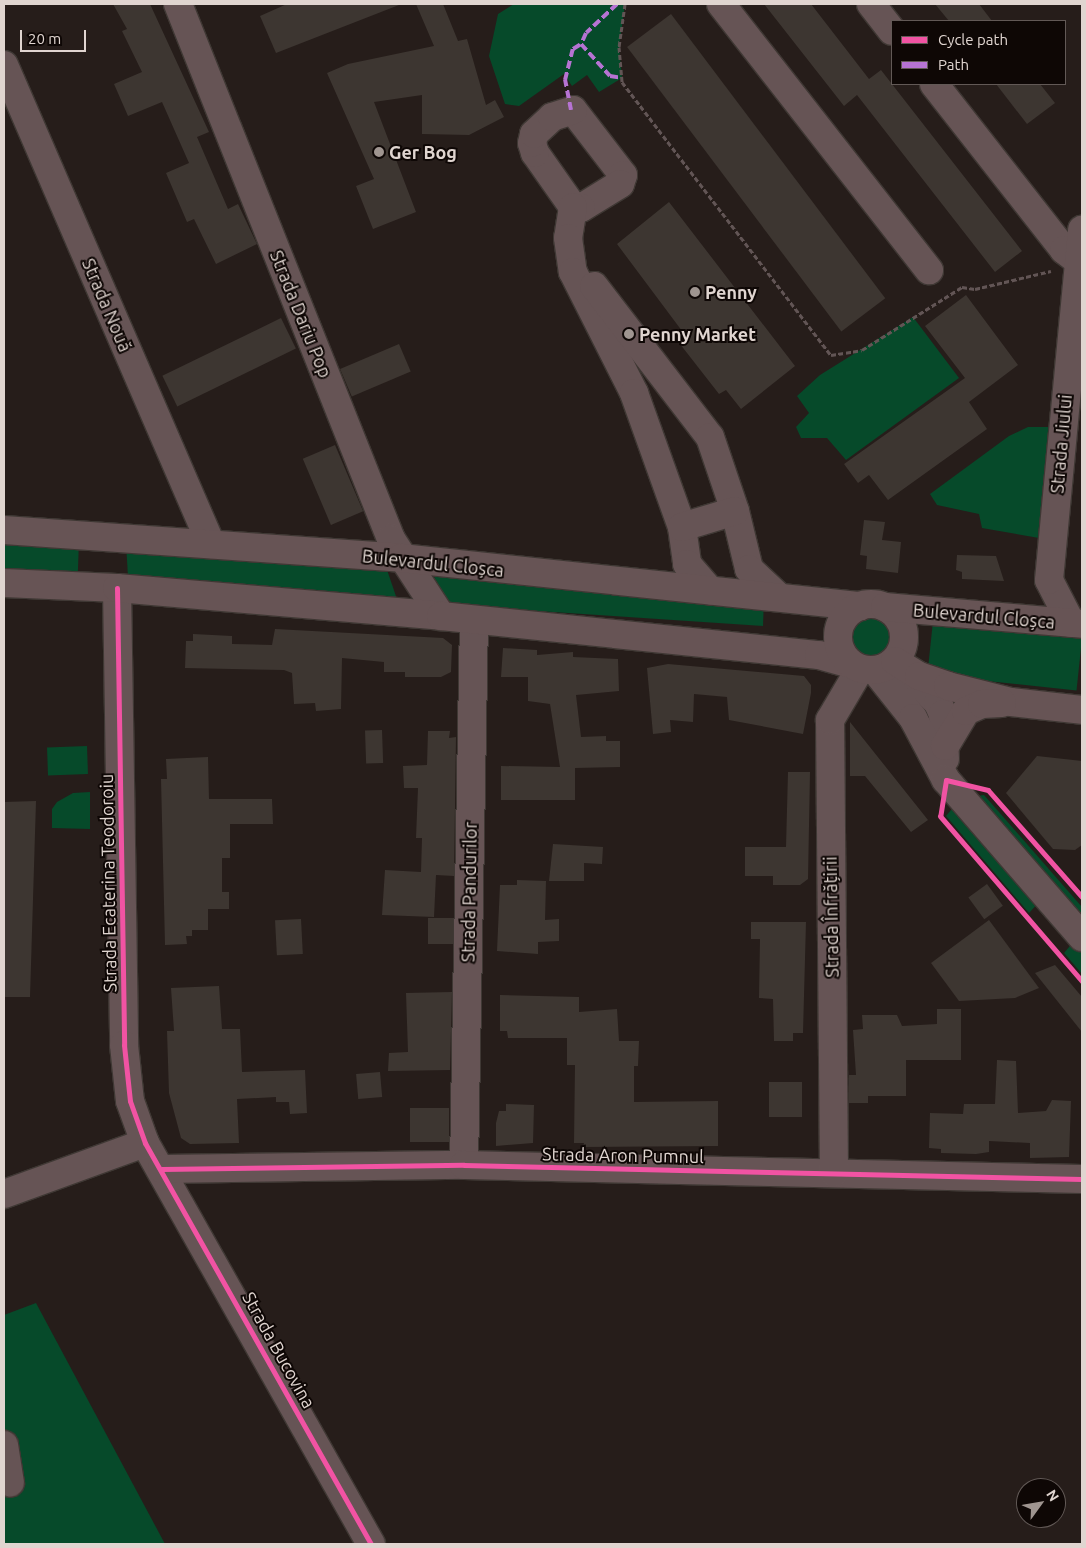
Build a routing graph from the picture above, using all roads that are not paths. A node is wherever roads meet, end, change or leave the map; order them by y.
1 (178, 4) edge
2 (721, 4) edge
3 (871, 4) edge
4 (891, 30) edge
5 (4, 65) edge
6 (935, 85) edge
7 (573, 207) dead end
8 (1075, 247) edge
9 (570, 258) junction
10 (929, 270) dead end
11 (671, 389) junction
12 (634, 393) junction
13 (735, 510) junction
14 (682, 527) junction
15 (4, 530) edge
16 (211, 544) junction
17 (401, 558) junction
18 (4, 583) edge
19 (117, 588) junction
20 (710, 590) junction
21 (777, 595) junction
22 (873, 607) junction
23 (441, 616) junction
24 (474, 620) junction
25 (1076, 623) edge
26 (870, 666) junction
27 (1012, 702) junction
28 (1082, 710) edge
29 (945, 746) junction
30 (946, 780) junction
31 (1082, 937) edge
32 (145, 1143) junction
33 (464, 1165) junction
34 (162, 1169) junction
35 (834, 1173) junction
36 (1082, 1179) edge
37 (4, 1194) edge
38 (4, 1445) edge
39 (10, 1483) dead end
40 (371, 1544) edge

1 - 17 street, Strada Dariu Pop
2 - 10 street
3 - 4 street
5 - 16 street, Strada Nouă
6 - 8 street
7 - 9 street
8 - 25 street, Strada Jiului
9 - 11 street
9 - 12 street
11 - 12 street
11 - 13 street
12 - 14 street
13 - 14 street
13 - 21 street
14 - 20 street
15 - 16 main road, Bulevardul Cloșca
16 - 17 main road, Bulevardul Cloșca
17 - 20 main road, Bulevardul Cloșca
17 - 23 street, Strada Dariu Pop
18 - 19 main road
19 - 23 main road
19 - 32 street, Strada Ecaterina Teodoroiu
20 - 21 main road, Bulevardul Cloșca
21 - 22 main road, Bulevardul Cloșca
22 - 25 main road, Bulevardul Cloșca
22 - 26 main road
22 - 26 main road
23 - 24 main road
24 - 26 main road
24 - 33 street, Strada Pandurilor
26 - 27 main road
26 - 29 street
26 - 30 street
26 - 35 street, Strada Înfrățirii
27 - 28 main road
27 - 29 main road
29 - 30 street
30 - 31 street
32 - 34 street, Strada Ecaterina Teodoroiu
32 - 37 street
33 - 34 street, Strada Aron Pumnul
33 - 35 street, Strada Aron Pumnul
34 - 40 street, Strada Bucovina
35 - 36 street, Strada Aron Pumnul
38 - 39 street

